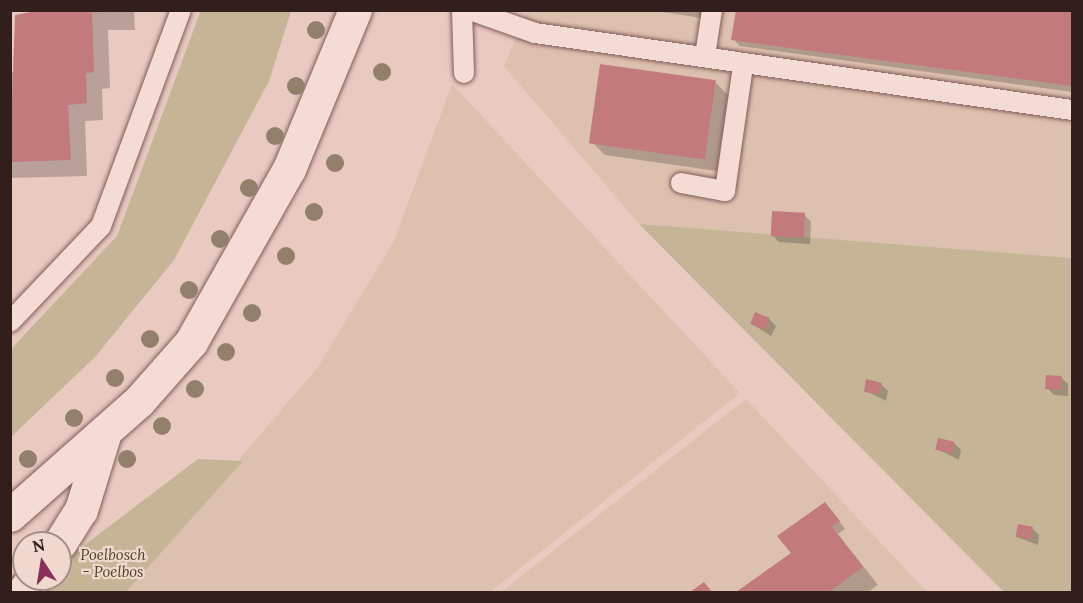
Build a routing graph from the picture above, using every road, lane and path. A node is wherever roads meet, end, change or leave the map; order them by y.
1 (181, 10) edge
2 (355, 10) edge
3 (462, 10) edge
4 (471, 10) edge
5 (712, 10) edge
6 (705, 56) junction
7 (743, 66) junction
8 (464, 73) dead end
9 (1072, 110) edge
10 (681, 183) dead end
11 (10, 322) edge
12 (106, 431) junction
13 (10, 515) edge
14 (68, 531) edge

1 - 11 lane
2 - 12 street
3 - 8 lane
4 - 6 lane
5 - 6 lane
6 - 7 lane
7 - 9 lane
7 - 10 lane
12 - 13 street
12 - 14 street

